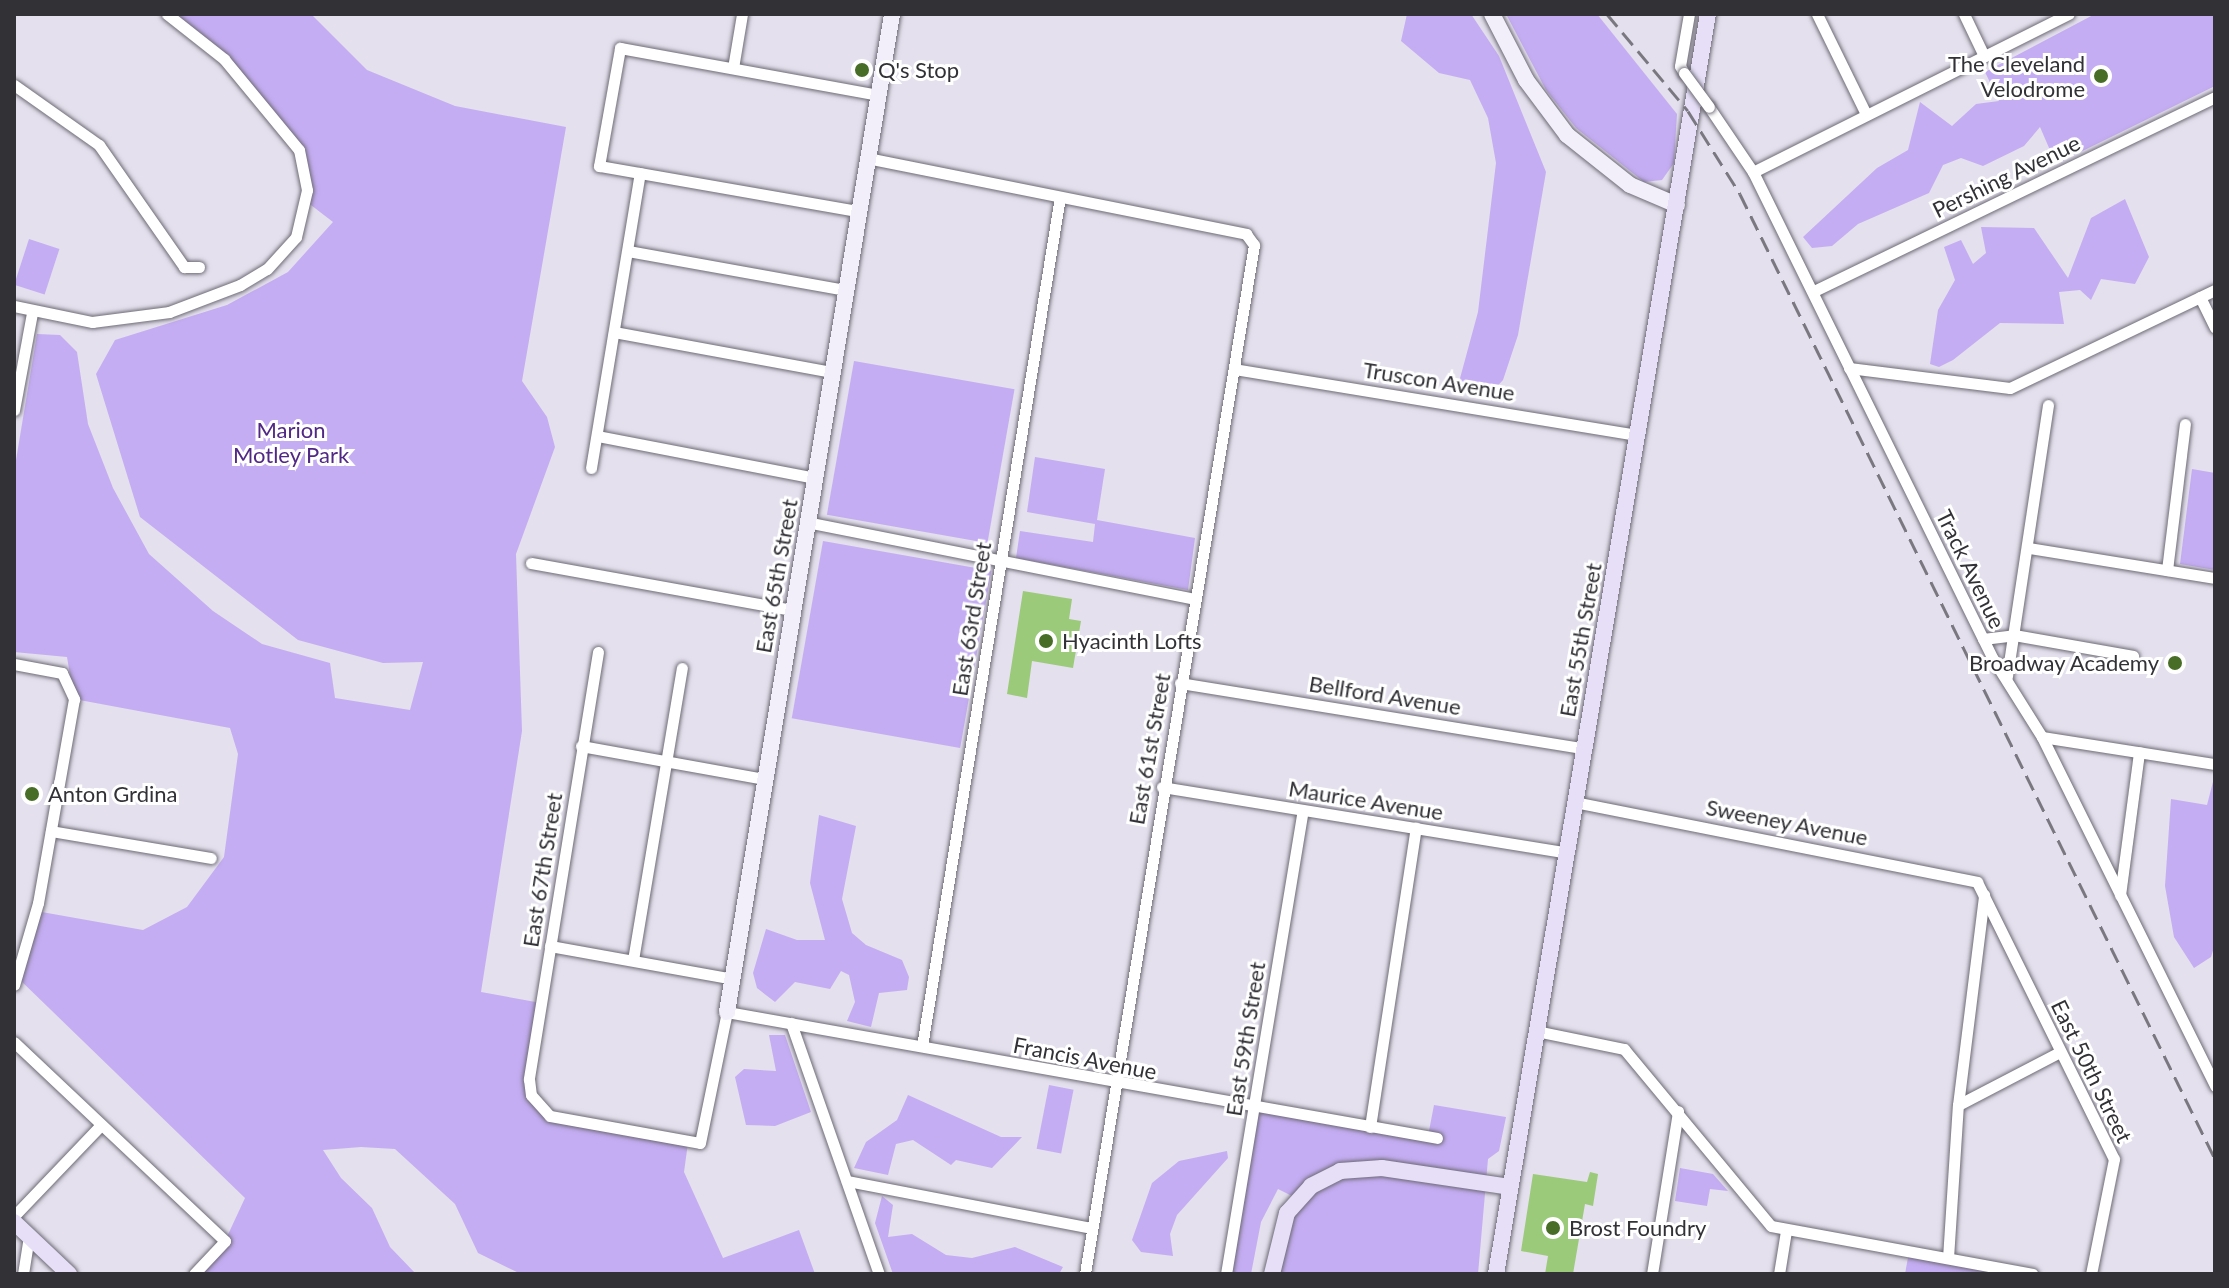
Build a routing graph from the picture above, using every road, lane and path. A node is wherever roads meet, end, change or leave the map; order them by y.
1 (167, 14) edge
2 (742, 14) edge
3 (892, 14) edge
4 (1492, 14) edge
5 (1689, 14) edge
6 (1708, 14) edge
7 (1817, 14) edge
8 (1964, 14) edge
9 (2069, 14) edge
10 (1984, 56) junction
11 (733, 68) junction
12 (14, 85) edge
13 (878, 95) junction
14 (2215, 97) edge
15 (1865, 112) junction
16 (867, 158) junction
17 (1753, 172) junction
18 (640, 173) junction
19 (1060, 197) junction
20 (1677, 205) junction
21 (857, 211) junction
22 (628, 251) junction
23 (199, 267) dead end
24 (845, 290) junction
25 (2215, 290) edge
26 (1814, 291) junction
27 (2200, 297) junction
28 (14, 306) edge
29 (32, 313) junction
30 (2215, 328) edge
31 (614, 332) junction
32 (1849, 368) junction
33 (1234, 369) junction
34 (832, 372) junction
35 (2048, 405) dead end
36 (14, 410) edge
37 (2185, 424) dead end
38 (1638, 435) junction
39 (597, 436) junction
40 (591, 468) dead end
41 (815, 478) junction
42 (806, 522) junction
43 (2029, 548) junction
44 (1000, 561) junction
45 (531, 563) dead end
46 (2167, 570) junction
47 (2215, 578) edge
48 (1195, 599) junction
49 (791, 610) junction
50 (2014, 635) junction
51 (1983, 639) junction
52 (598, 652) dead end
53 (2133, 656) dead end
54 (14, 664) edge
55 (682, 668) dead end
56 (2007, 676) junction
57 (1180, 683) junction
58 (2042, 737) junction
59 (581, 746) junction
60 (1583, 748) junction
61 (2139, 752) junction
62 (665, 761) junction
63 (2215, 764) edge
64 (765, 779) junction
65 (1162, 787) junction
66 (1574, 802) junction
67 (1303, 810) junction
68 (1416, 828) junction
69 (51, 831) junction
70 (1564, 852) junction
71 (211, 858) dead end
72 (1984, 895) junction
73 (2120, 895) junction
74 (550, 946) junction
75 (633, 960) junction
76 (733, 979) junction
77 (14, 985) edge
78 (727, 1012) junction
79 (791, 1023) junction
80 (1536, 1031) junction
81 (14, 1042) edge
82 (922, 1046) junction
83 (2060, 1052) junction
84 (1116, 1085) junction
85 (2215, 1086) edge
86 (1958, 1105) junction
87 (1254, 1107) junction
88 (1678, 1111) junction
89 (101, 1125) junction
90 (1370, 1127) junction
91 (1437, 1138) dead end
92 (700, 1143) joint
93 (847, 1181) junction
94 (1510, 1187) junction
95 (14, 1219) edge
96 (1090, 1228) junction
97 (1786, 1231) junction
98 (29, 1236) junction
99 (1948, 1258) junction
100 (23, 1274) edge
101 (69, 1274) edge
102 (194, 1274) edge
103 (879, 1274) edge
104 (1085, 1274) edge
105 (1226, 1274) edge
106 (1272, 1274) edge
107 (1496, 1274) edge
108 (1652, 1274) edge
109 (1779, 1274) edge
110 (2033, 1274) edge
111 (2091, 1274) edge

1 - 29 street
2 - 11 street
3 - 13 street, East 65th Street
4 - 20 street
5 - 17 street, Track Avenue, bridge
6 - 20 main road, East 55th Street
7 - 15 street
8 - 10 street
9 - 10 street
10 - 15 street
11 - 13 street
11 - 18 street
12 - 23 street
13 - 16 street, East 65th Street
14 - 26 street, Pershing Avenue
15 - 17 street
16 - 19 street
16 - 21 street, East 65th Street
17 - 26 street, Track Avenue
18 - 21 street
18 - 22 street
19 - 33 street, East 61st Street
19 - 44 street, East 63rd Street
20 - 38 main road, East 55th Street
21 - 24 street, East 65th Street
22 - 24 street
22 - 31 street
24 - 34 street, East 65th Street
25 - 27 street
26 - 32 street, Track Avenue
27 - 30 street
27 - 32 street
28 - 29 street
29 - 36 street
31 - 34 street
31 - 39 street
32 - 51 street, Track Avenue
33 - 38 street, Truscon Avenue
33 - 48 street, East 61st Street
34 - 41 street, East 65th Street
35 - 43 street
37 - 46 street
38 - 60 main road, East 55th Street
39 - 40 street
39 - 41 street
41 - 42 street, East 65th Street
42 - 44 street
42 - 49 street, East 65th Street
43 - 46 street
43 - 50 street
44 - 48 street
44 - 82 street, East 63rd Street
45 - 49 street
46 - 47 street
48 - 57 street, East 61st Street
49 - 64 street, East 65th Street
50 - 51 street
50 - 53 street
50 - 56 street
51 - 56 street, Track Avenue
52 - 59 street, East 67th Street
54 - 69 street
55 - 62 street
56 - 58 street, Track Avenue
57 - 60 street, Bellford Avenue
57 - 65 street, East 61st Street
58 - 61 street
58 - 73 street, Track Avenue
59 - 62 street
59 - 74 street, East 67th Street
60 - 66 main road, East 55th Street
61 - 63 street
61 - 73 street
62 - 64 street
62 - 75 street
64 - 76 street, East 65th Street
65 - 67 street, Maurice Avenue
65 - 84 street, East 61st Street
66 - 70 main road, East 55th Street
66 - 72 street, Sweeney Avenue
67 - 68 street, Maurice Avenue
67 - 87 street, East 59th Street
68 - 70 street, Maurice Avenue
68 - 90 street
69 - 71 street
69 - 77 street
70 - 80 main road, East 55th Street
72 - 83 street, East 50th Street
72 - 86 street
73 - 85 street, Track Avenue
74 - 75 street
74 - 92 street, East 67th Street
75 - 76 street
76 - 78 street, East 65th Street
78 - 79 street, Francis Avenue
78 - 92 street, East 65th Street
79 - 82 street, Francis Avenue
79 - 93 street
80 - 88 street
80 - 94 main road, East 55th Street
81 - 89 street
82 - 84 street, Francis Avenue
83 - 86 street
83 - 111 street, East 50th Street
84 - 87 street, Francis Avenue
84 - 96 street, East 61st Street
86 - 99 street
87 - 90 street, Francis Avenue
87 - 105 street, East 59th Street
88 - 97 street
88 - 108 street
89 - 95 street
89 - 102 street
90 - 91 street, Francis Avenue
93 - 96 street
93 - 103 street
94 - 106 main road
94 - 107 main road, East 55th Street
95 - 98 main road
96 - 104 street, East 61st Street
97 - 99 street
97 - 109 street
98 - 100 street
98 - 101 main road
99 - 110 street

